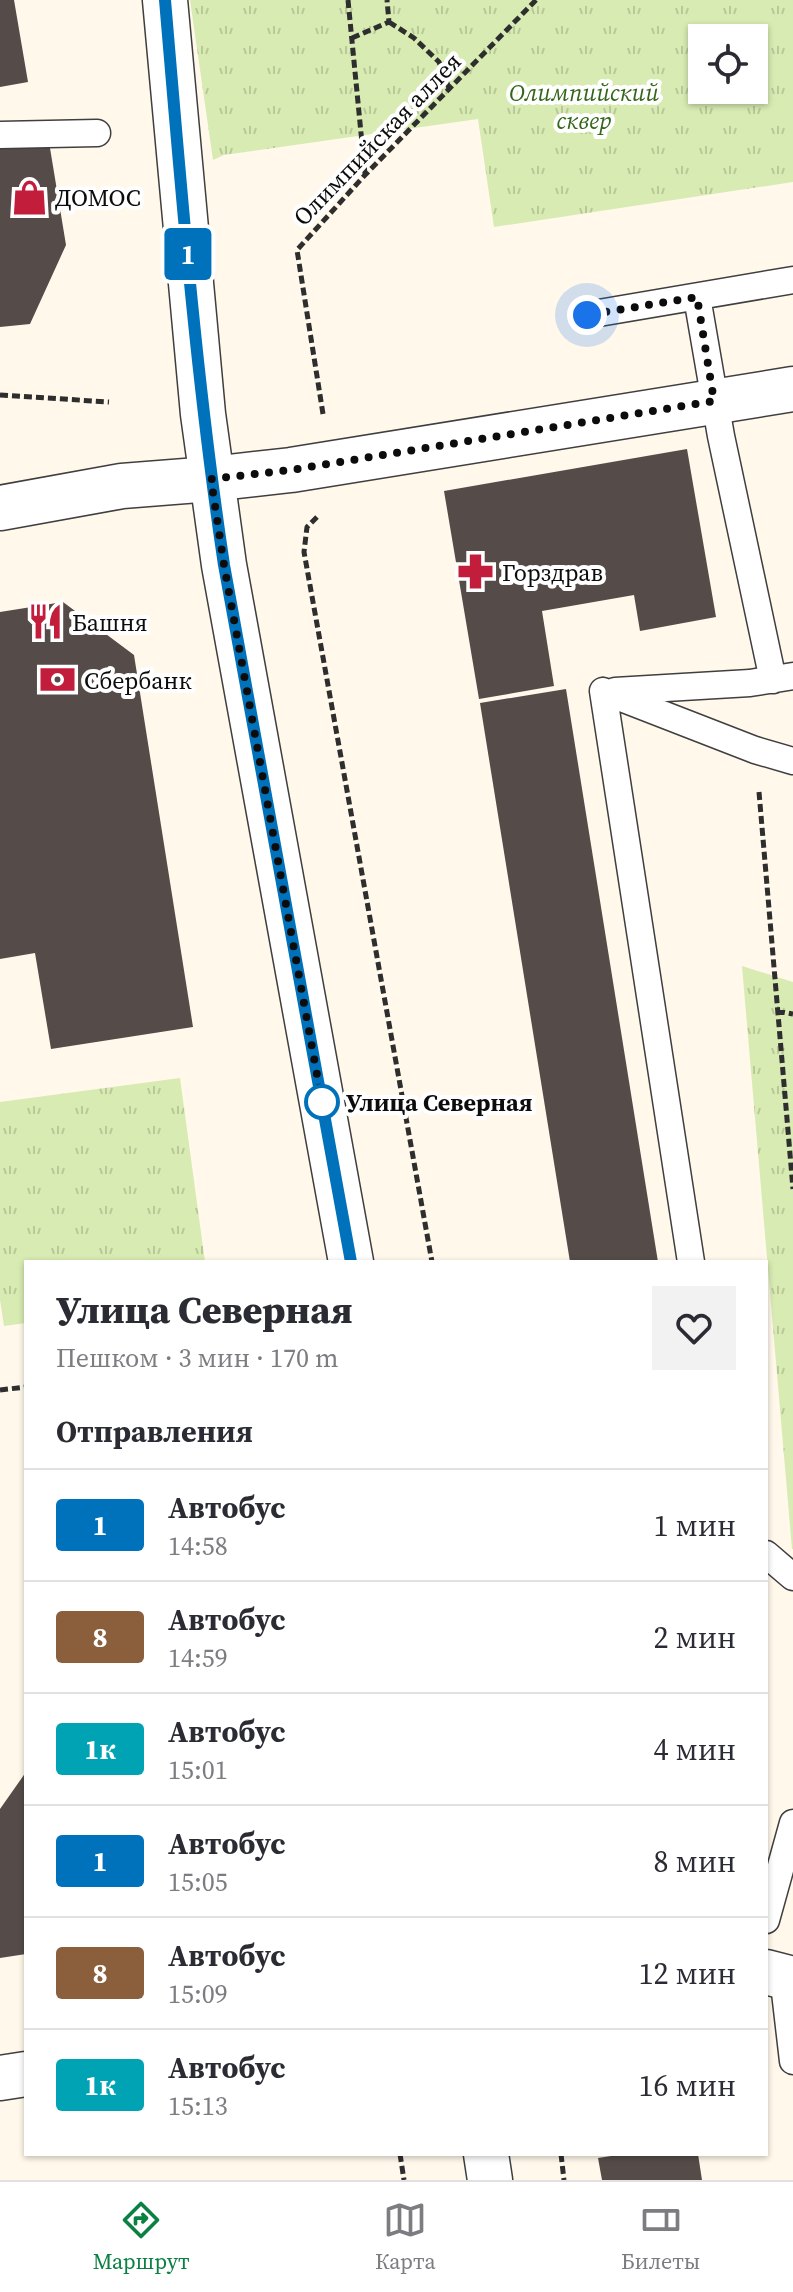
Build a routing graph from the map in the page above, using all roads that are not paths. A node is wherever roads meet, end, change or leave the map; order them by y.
1 (165, 0) edge
2 (97, 133) dead end
3 (0, 135) edge
4 (793, 280) edge
5 (697, 297) junction
6 (587, 315) dead end
7 (793, 389) edge
8 (714, 401) junction
9 (211, 479) junction
10 (0, 508) edge
11 (783, 678) edge
12 (603, 691) junction
13 (793, 761) edge
14 (351, 1260) edge
15 (691, 1260) edge
16 (768, 1556) edge
17 (793, 1577) edge
18 (793, 1823) edge
19 (768, 1913) edge
20 (781, 1975) edge
21 (793, 2061) edge
22 (24, 2074) edge
23 (0, 2078) edge
24 (486, 2156) edge
25 (490, 2180) edge

1 - 9 street
2 - 3 lane
4 - 5 lane
5 - 6 lane
5 - 8 lane
7 - 8 street
8 - 9 street
8 - 11 lane
9 - 10 street
9 - 14 street
11 - 12 lane
12 - 13 lane
12 - 15 lane
16 - 17 lane
18 - 19 lane
20 - 21 lane
22 - 23 street
24 - 25 street

